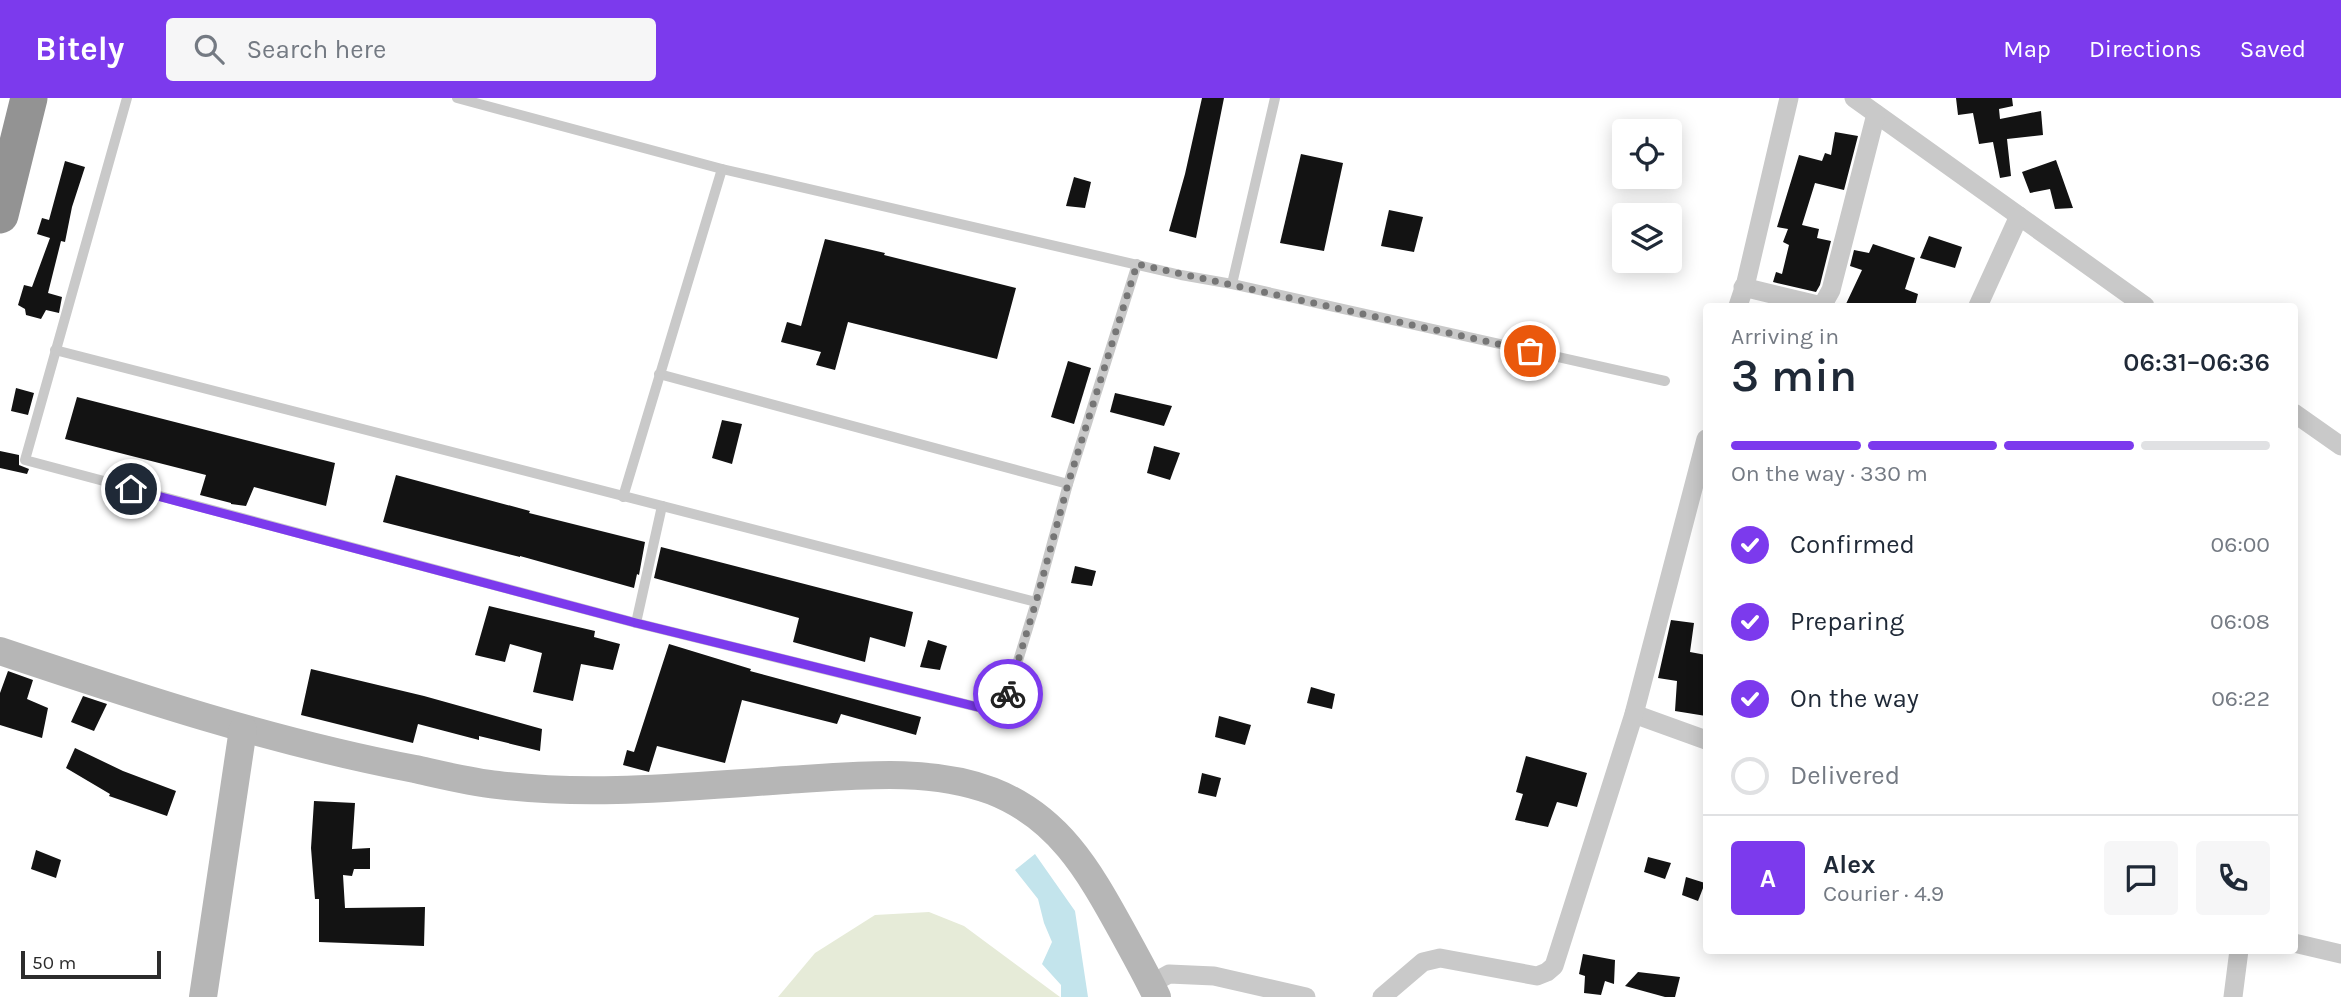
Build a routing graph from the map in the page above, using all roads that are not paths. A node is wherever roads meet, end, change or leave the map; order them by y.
1 (29, 98) edge
2 (127, 98) edge
3 (457, 98) edge
4 (1275, 98) edge
5 (1789, 98) edge
6 (1854, 98) edge
7 (1876, 114) junction
8 (722, 169) junction
9 (0, 215) edge
10 (2019, 216) junction
11 (1137, 264) junction
12 (1232, 284) junction
13 (1740, 297) edge
14 (1795, 303) edge
15 (1824, 303) edge
16 (1979, 303) edge
17 (2142, 303) edge
18 (55, 350) junction
19 (659, 374) junction
20 (1665, 381) dead end
21 (2298, 416) edge
22 (2341, 446) edge
23 (1703, 450) edge
24 (1068, 484) junction
25 (623, 497) junction
26 (662, 506) junction
27 (1036, 602) junction
28 (636, 623) junction
29 (0, 651) edge
30 (1634, 713) junction
31 (243, 729) junction
32 (1703, 739) edge
33 (2298, 944) edge
34 (2238, 954) edge
35 (2341, 954) edge
36 (1154, 991) edge
37 (203, 997) edge
38 (1306, 997) edge
39 (1382, 997) edge
40 (2233, 997) edge

1 - 9 highway
2 - 18 lane
3 - 8 lane
4 - 12 lane
5 - 13 street
6 - 7 street
7 - 10 street
7 - 15 street
8 - 11 lane
8 - 19 lane
10 - 16 street
10 - 17 street
11 - 12 lane
11 - 24 lane
12 - 20 lane
13 - 14 street
18 - 25 lane
18 - 28 lane
19 - 24 lane
19 - 25 lane
21 - 22 street
23 - 30 street
24 - 27 lane
25 - 26 lane
26 - 27 lane
26 - 28 lane
27 - 28 lane
29 - 31 street
30 - 32 street
30 - 39 street
31 - 36 street
31 - 37 street
33 - 35 street
34 - 40 street
36 - 38 street

